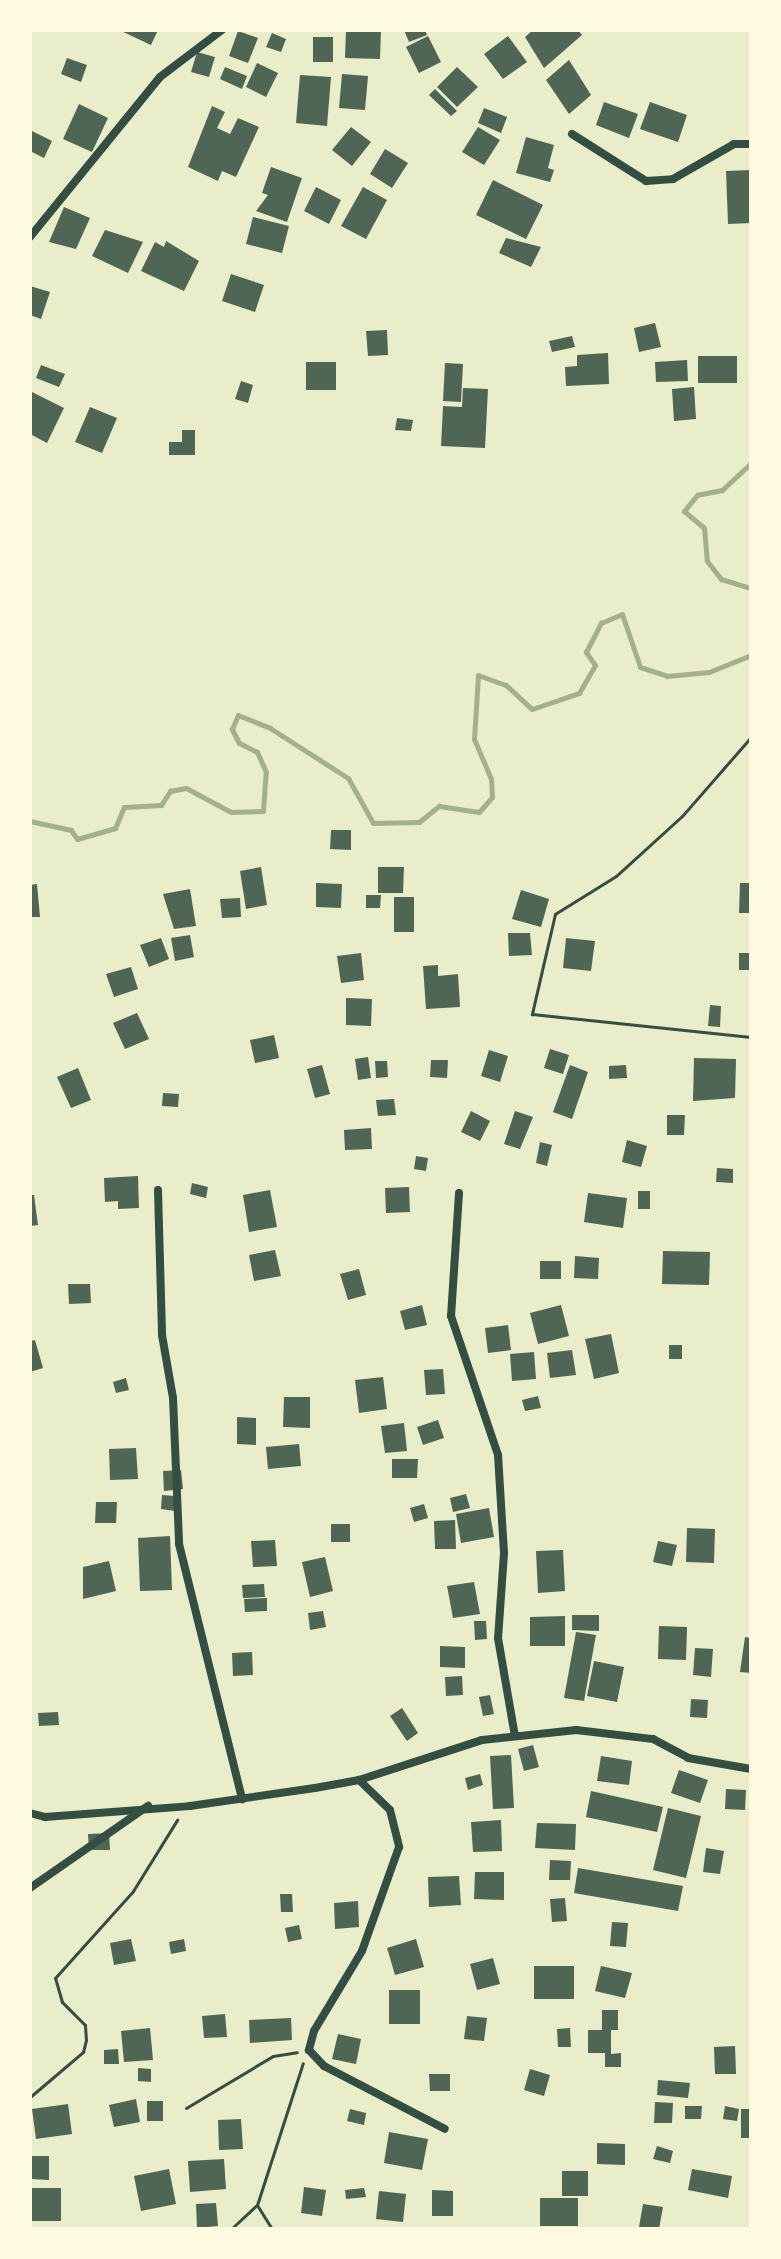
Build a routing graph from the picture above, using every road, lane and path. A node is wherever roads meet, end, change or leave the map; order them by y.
1 (222, 30) edge
2 (572, 134) dead end
3 (751, 144) edge
4 (30, 237) edge
5 (751, 737) edge
6 (751, 1037) edge
7 (158, 1190) dead end
8 (459, 1193) dead end
9 (515, 1736) junction
10 (751, 1769) edge
11 (359, 1780) junction
12 (242, 1799) junction
13 (149, 1806) junction
14 (190, 1806) junction
15 (30, 1813) edge
16 (30, 1888) edge
17 (309, 2050) junction
18 (30, 2097) edge
19 (186, 2108) dead end
20 (445, 2129) dead end
21 (257, 2205) junction
22 (231, 2229) edge
23 (272, 2229) edge

1 - 4 street
2 - 3 street
5 - 6 path
7 - 12 street
8 - 9 street
9 - 10 street
9 - 11 street
11 - 12 street
11 - 17 street
12 - 14 street
13 - 14 street
13 - 15 street
13 - 16 street
14 - 18 path
17 - 19 path
17 - 20 street
17 - 21 path
21 - 22 path
21 - 23 path

